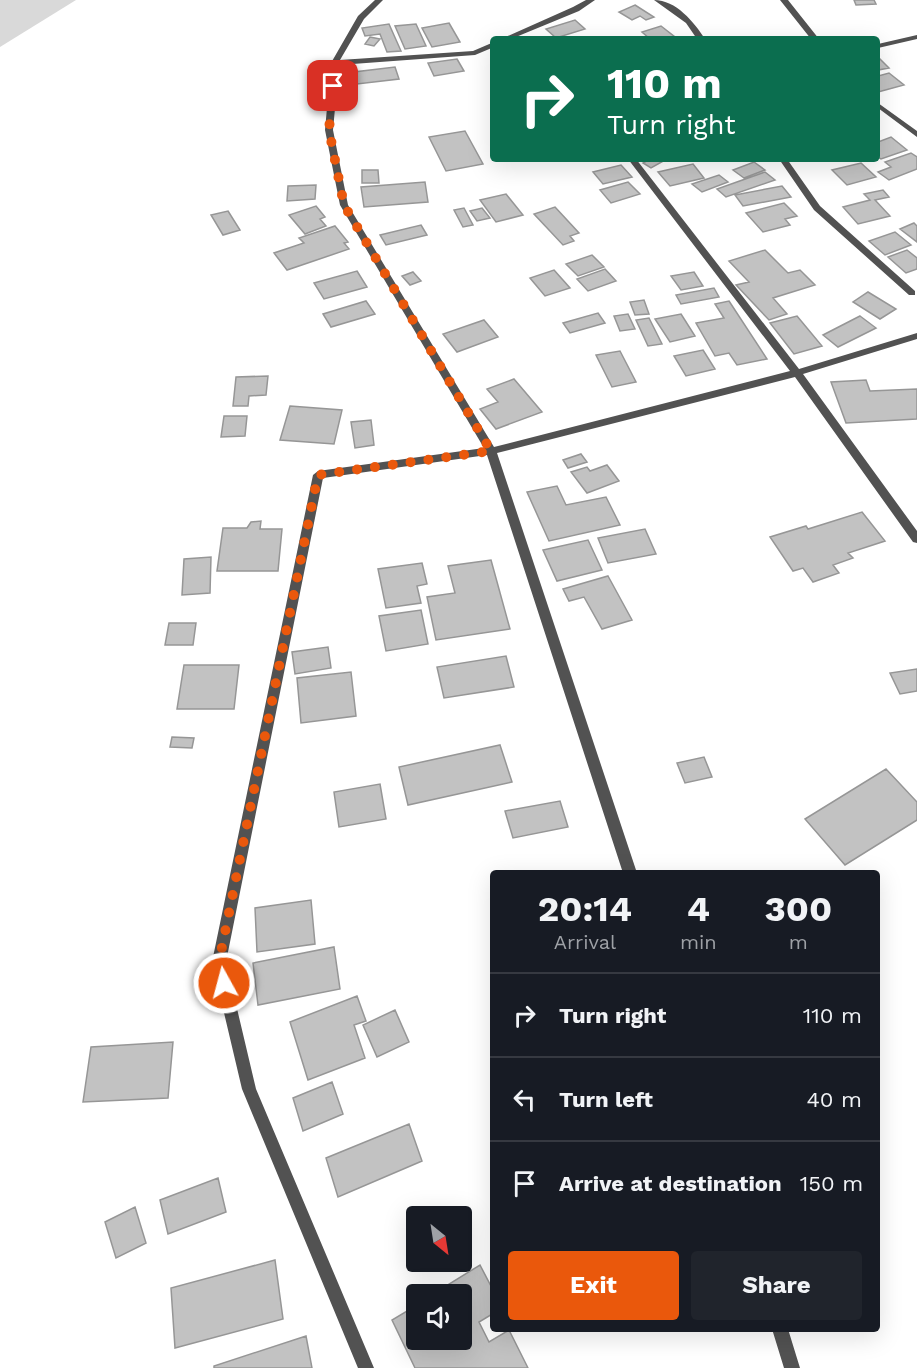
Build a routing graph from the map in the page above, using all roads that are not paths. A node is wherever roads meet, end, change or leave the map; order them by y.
1 (379, 0) edge
2 (591, 0) edge
3 (658, 0) edge
4 (784, 0) edge
5 (519, 32) junction
6 (511, 36) edge
7 (525, 36) edge
8 (699, 36) edge
9 (812, 36) edge
10 (917, 37) edge
11 (490, 46) edge
12 (880, 46) edge
13 (335, 63) junction
14 (880, 107) edge
15 (917, 135) edge
16 (634, 162) edge
17 (785, 162) edge
18 (915, 294) edge
19 (917, 336) edge
20 (797, 373) junction
21 (491, 451) junction
22 (917, 539) edge
23 (629, 870) edge
24 (781, 1332) edge
25 (366, 1368) edge
26 (792, 1368) edge

1 - 13 street
2 - 5 street
3 - 8 street
4 - 9 street
5 - 6 street
5 - 7 street
10 - 12 street
11 - 13 street
13 - 21 street
14 - 15 street
16 - 20 street
17 - 18 street
19 - 20 street
20 - 21 street
20 - 22 street
21 - 23 street
21 - 25 street
24 - 26 street

